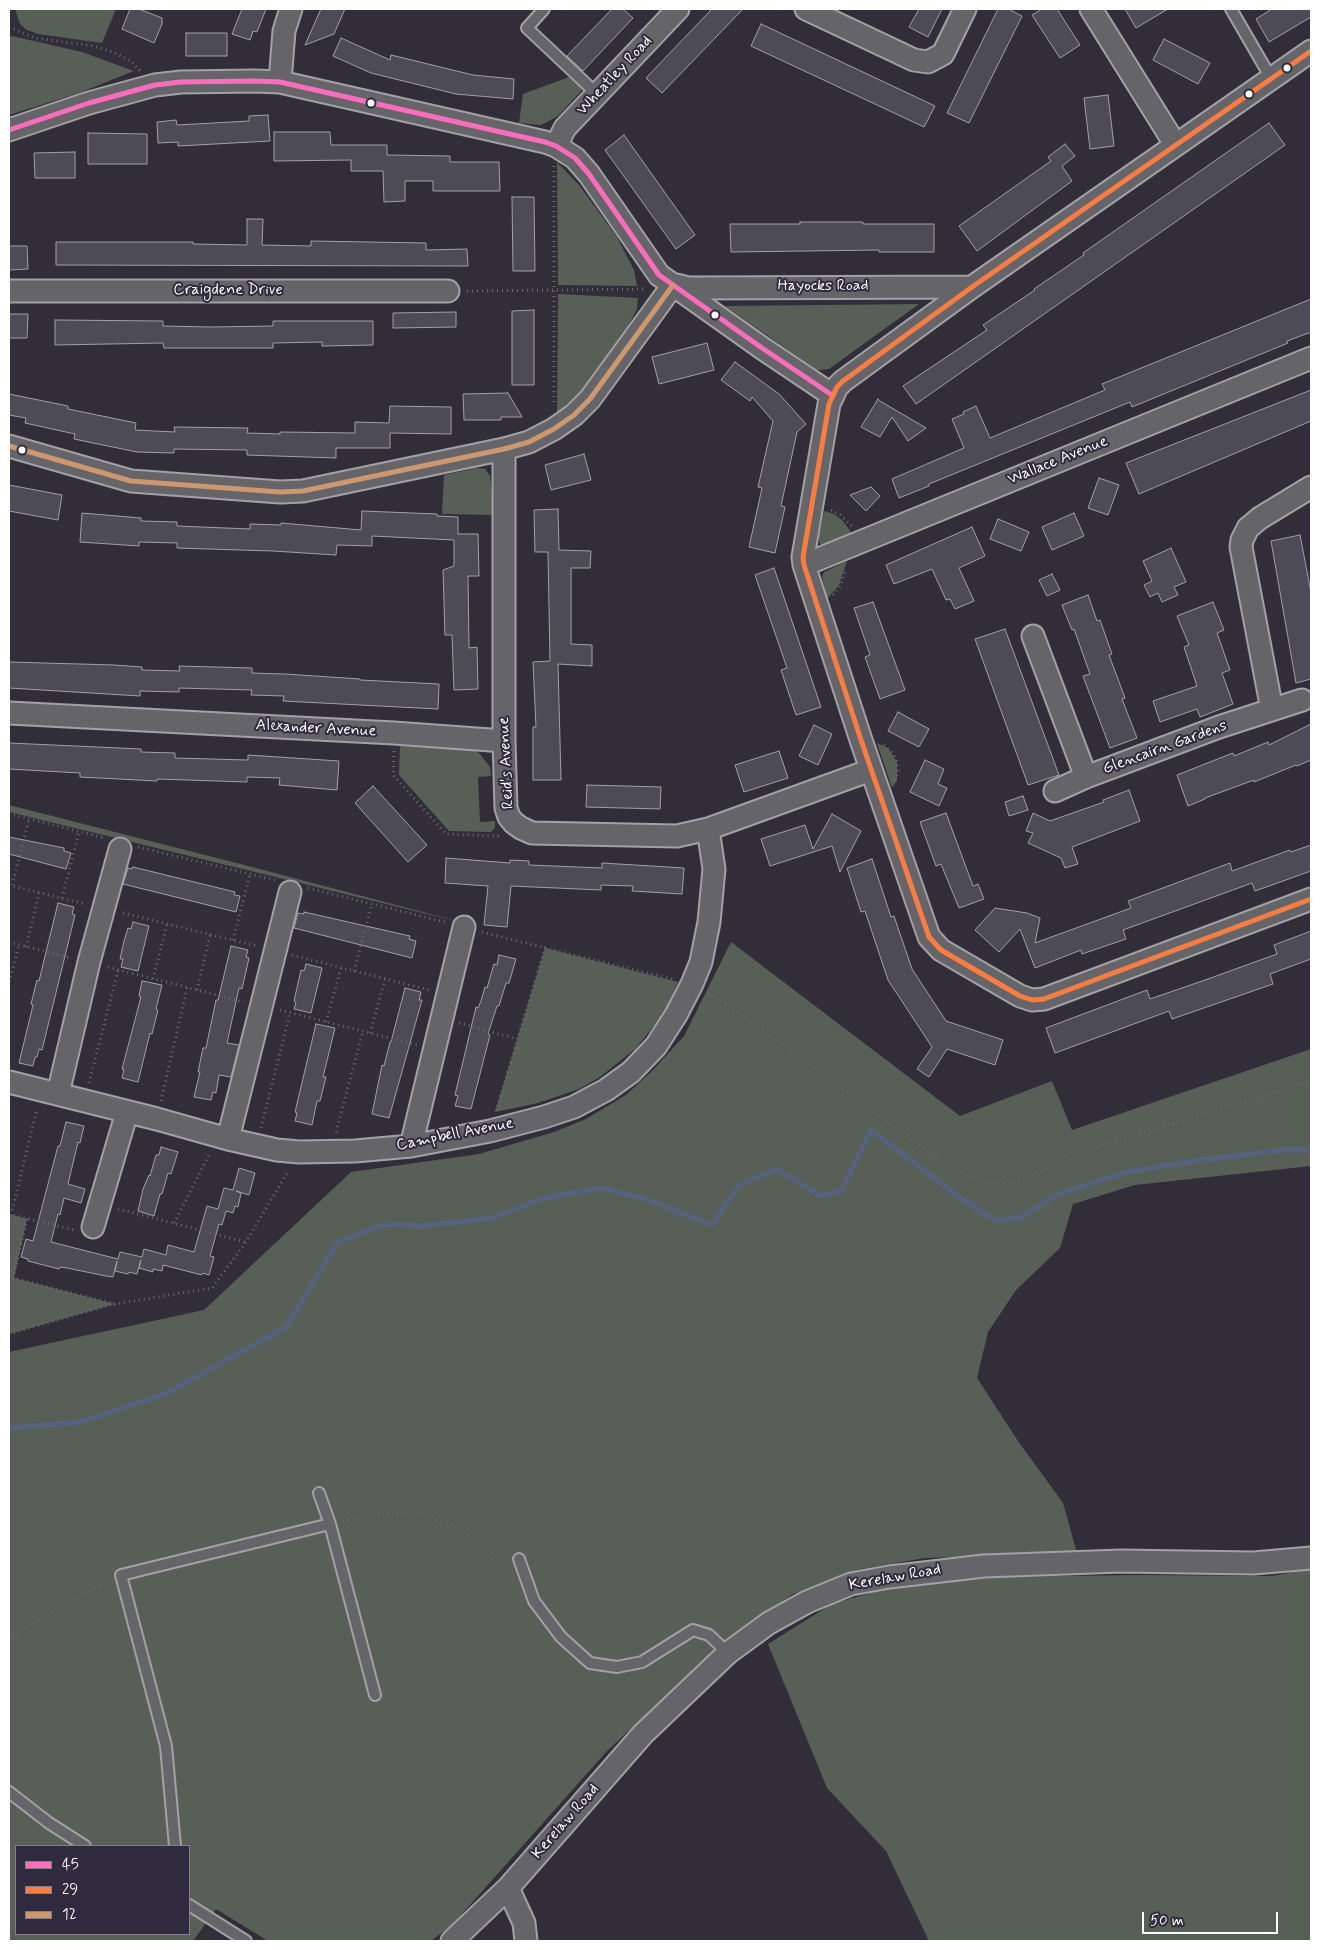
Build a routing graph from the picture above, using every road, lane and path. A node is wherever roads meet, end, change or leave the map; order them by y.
1 (291, 9) edge
2 (544, 9) edge
3 (678, 9) edge
4 (806, 9) edge
5 (965, 9) edge
6 (1091, 9) edge
7 (1231, 9) edge
8 (9, 27) edge
9 (1311, 51) edge
10 (1271, 78) junction
11 (280, 82) junction
12 (155, 85) junction
13 (597, 94) junction
14 (9, 130) edge
15 (1175, 144) junction
16 (556, 146) junction
17 (673, 285) junction
18 (972, 287) junction
19 (554, 290) junction
20 (9, 291) edge
21 (448, 291) joint
22 (1311, 358) edge
23 (832, 395) junction
24 (554, 429) junction
25 (9, 446) edge
26 (504, 449) junction
27 (1311, 487) edge
28 (811, 505) junction
29 (853, 545) junction
30 (804, 565) junction
31 (818, 609) junction
32 (1033, 636) dead end
33 (1302, 700) dead end
34 (1272, 710) junction
35 (9, 713) edge
36 (394, 733) junction
37 (504, 741) junction
38 (871, 770) junction
39 (1086, 777) junction
40 (1055, 791) dead end
41 (29, 819) dead end
42 (514, 822) junction
43 (708, 829) junction
44 (79, 832) dead end
45 (120, 849) dead end
46 (250, 874) dead end
47 (10, 885) edge
48 (39, 892) junction
49 (290, 892) dead end
50 (62, 898) junction
51 (1311, 899) edge
52 (372, 904) dead end
53 (104, 909) junction
54 (167, 924) junction
55 (464, 927) dead end
56 (210, 935) junction
57 (233, 940) junction
58 (9, 942) edge
59 (19, 945) junction
60 (26, 946) junction
61 (275, 951) junction
62 (89, 962) junction
63 (341, 968) junction
64 (118, 970) junction
65 (354, 971) junction
66 (153, 979) junction
67 (384, 979) junction
68 (9, 982) edge
69 (692, 984) junction
70 (187, 988) junction
71 (197, 990) junction
72 (447, 994) junction
73 (262, 1007) junction
74 (290, 1013) junction
75 (442, 1019) junction
76 (326, 1022) junction
77 (363, 1031) junction
78 (370, 1033) junction
79 (517, 1039) junction
80 (434, 1049) junction
81 (1311, 1081) edge
82 (9, 1082) edge
83 (50, 1092) junction
84 (84, 1101) junction
85 (127, 1112) junction
86 (157, 1119) junction
87 (490, 1130) junction
88 (223, 1138) junction
89 (256, 1145) junction
90 (411, 1146) junction
91 (299, 1152) junction
92 (331, 1152) junction
93 (100, 1204) junction
94 (11, 1215) dead end
95 (27, 1219) dead end
96 (174, 1224) junction
97 (93, 1227) dead end
98 (246, 1242) junction
99 (115, 1304) junction
100 (9, 1334) edge
101 (319, 1493) dead end
102 (330, 1524) junction
103 (1311, 1558) edge
104 (519, 1559) dead end
105 (523, 1572) junction
106 (121, 1574) junction
107 (9, 1639) edge
108 (728, 1653) junction
109 (375, 1695) dead end
110 (9, 1792) edge
111 (83, 1845) edge
112 (175, 1845) edge
113 (508, 1888) junction
114 (190, 1906) edge
115 (246, 1941) edge
116 (452, 1941) edge
117 (526, 1941) edge

1 - 11 street
2 - 13 lane
3 - 13 street, Wheatley Road
4 - 5 street
6 - 15 street
7 - 10 lane
8 - 12 path
9 - 10 street
10 - 15 street
11 - 12 street
11 - 16 street
12 - 14 street
13 - 16 street, Wheatley Road
15 - 18 street
16 - 17 street
16 - 19 path
17 - 18 street, Hayocks Road
17 - 19 path
17 - 23 street
17 - 24 street
18 - 23 street
19 - 21 path
19 - 24 path
20 - 21 street, Craigdene Drive
22 - 29 street, Wallace Avenue
23 - 28 street
24 - 26 street
25 - 26 street
26 - 37 street, Reid's Avenue
27 - 34 street
28 - 29 path
28 - 30 street
29 - 30 street, Wallace Avenue
29 - 31 path
30 - 31 street
31 - 38 street
32 - 39 street, Glencairn Gardens
33 - 34 street, Glencairn Gardens
34 - 39 street, Glencairn Gardens
35 - 36 street, Alexander Avenue
36 - 37 street, Alexander Avenue
36 - 42 path
37 - 42 street, Reid's Avenue
38 - 43 street, Reid's Avenue
38 - 51 street
39 - 40 street
41 - 47 path
42 - 43 street, Reid's Avenue
43 - 69 street, Campbell Avenue
44 - 50 path
45 - 53 street
46 - 57 path
47 - 48 path
48 - 50 path
48 - 60 path
49 - 61 street
50 - 53 path
52 - 65 path
53 - 54 path
53 - 62 street
54 - 56 path
54 - 66 path
55 - 72 street
56 - 57 path
56 - 71 path
57 - 61 path
58 - 59 path
59 - 60 path
59 - 68 path
60 - 62 path
61 - 63 path
61 - 73 street
62 - 64 path
62 - 83 street
63 - 65 path
63 - 76 path
64 - 66 path
64 - 84 path
65 - 67 path
66 - 70 path
67 - 72 path
67 - 78 path
69 - 79 path
69 - 81 path
69 - 87 street, Campbell Avenue
70 - 71 path
70 - 86 path
71 - 73 path
72 - 75 street
73 - 74 path
73 - 88 street
74 - 76 path
74 - 89 path
75 - 79 path
75 - 80 street
76 - 77 path
77 - 78 path
77 - 92 path
78 - 80 path
79 - 87 path
80 - 90 street
82 - 83 street, Campbell Avenue
83 - 84 street, Campbell Avenue
83 - 94 path
84 - 85 street, Campbell Avenue
85 - 86 street, Campbell Avenue
85 - 93 street
86 - 88 street, Campbell Avenue
87 - 90 street, Campbell Avenue
88 - 89 street, Campbell Avenue
88 - 96 path
89 - 91 street, Campbell Avenue
90 - 92 street, Campbell Avenue
91 - 92 street, Campbell Avenue
91 - 98 path
93 - 96 path
93 - 97 street
95 - 99 path
96 - 98 path
98 - 99 path
99 - 100 path
101 - 102 lane
102 - 105 path
102 - 106 lane
102 - 109 lane
103 - 108 street, Kerelaw Road
104 - 105 lane
105 - 108 lane
106 - 107 path
106 - 112 lane
108 - 113 street, Kerelaw Road
110 - 111 lane
113 - 116 street, Kerelaw Road
113 - 117 street
114 - 115 lane

